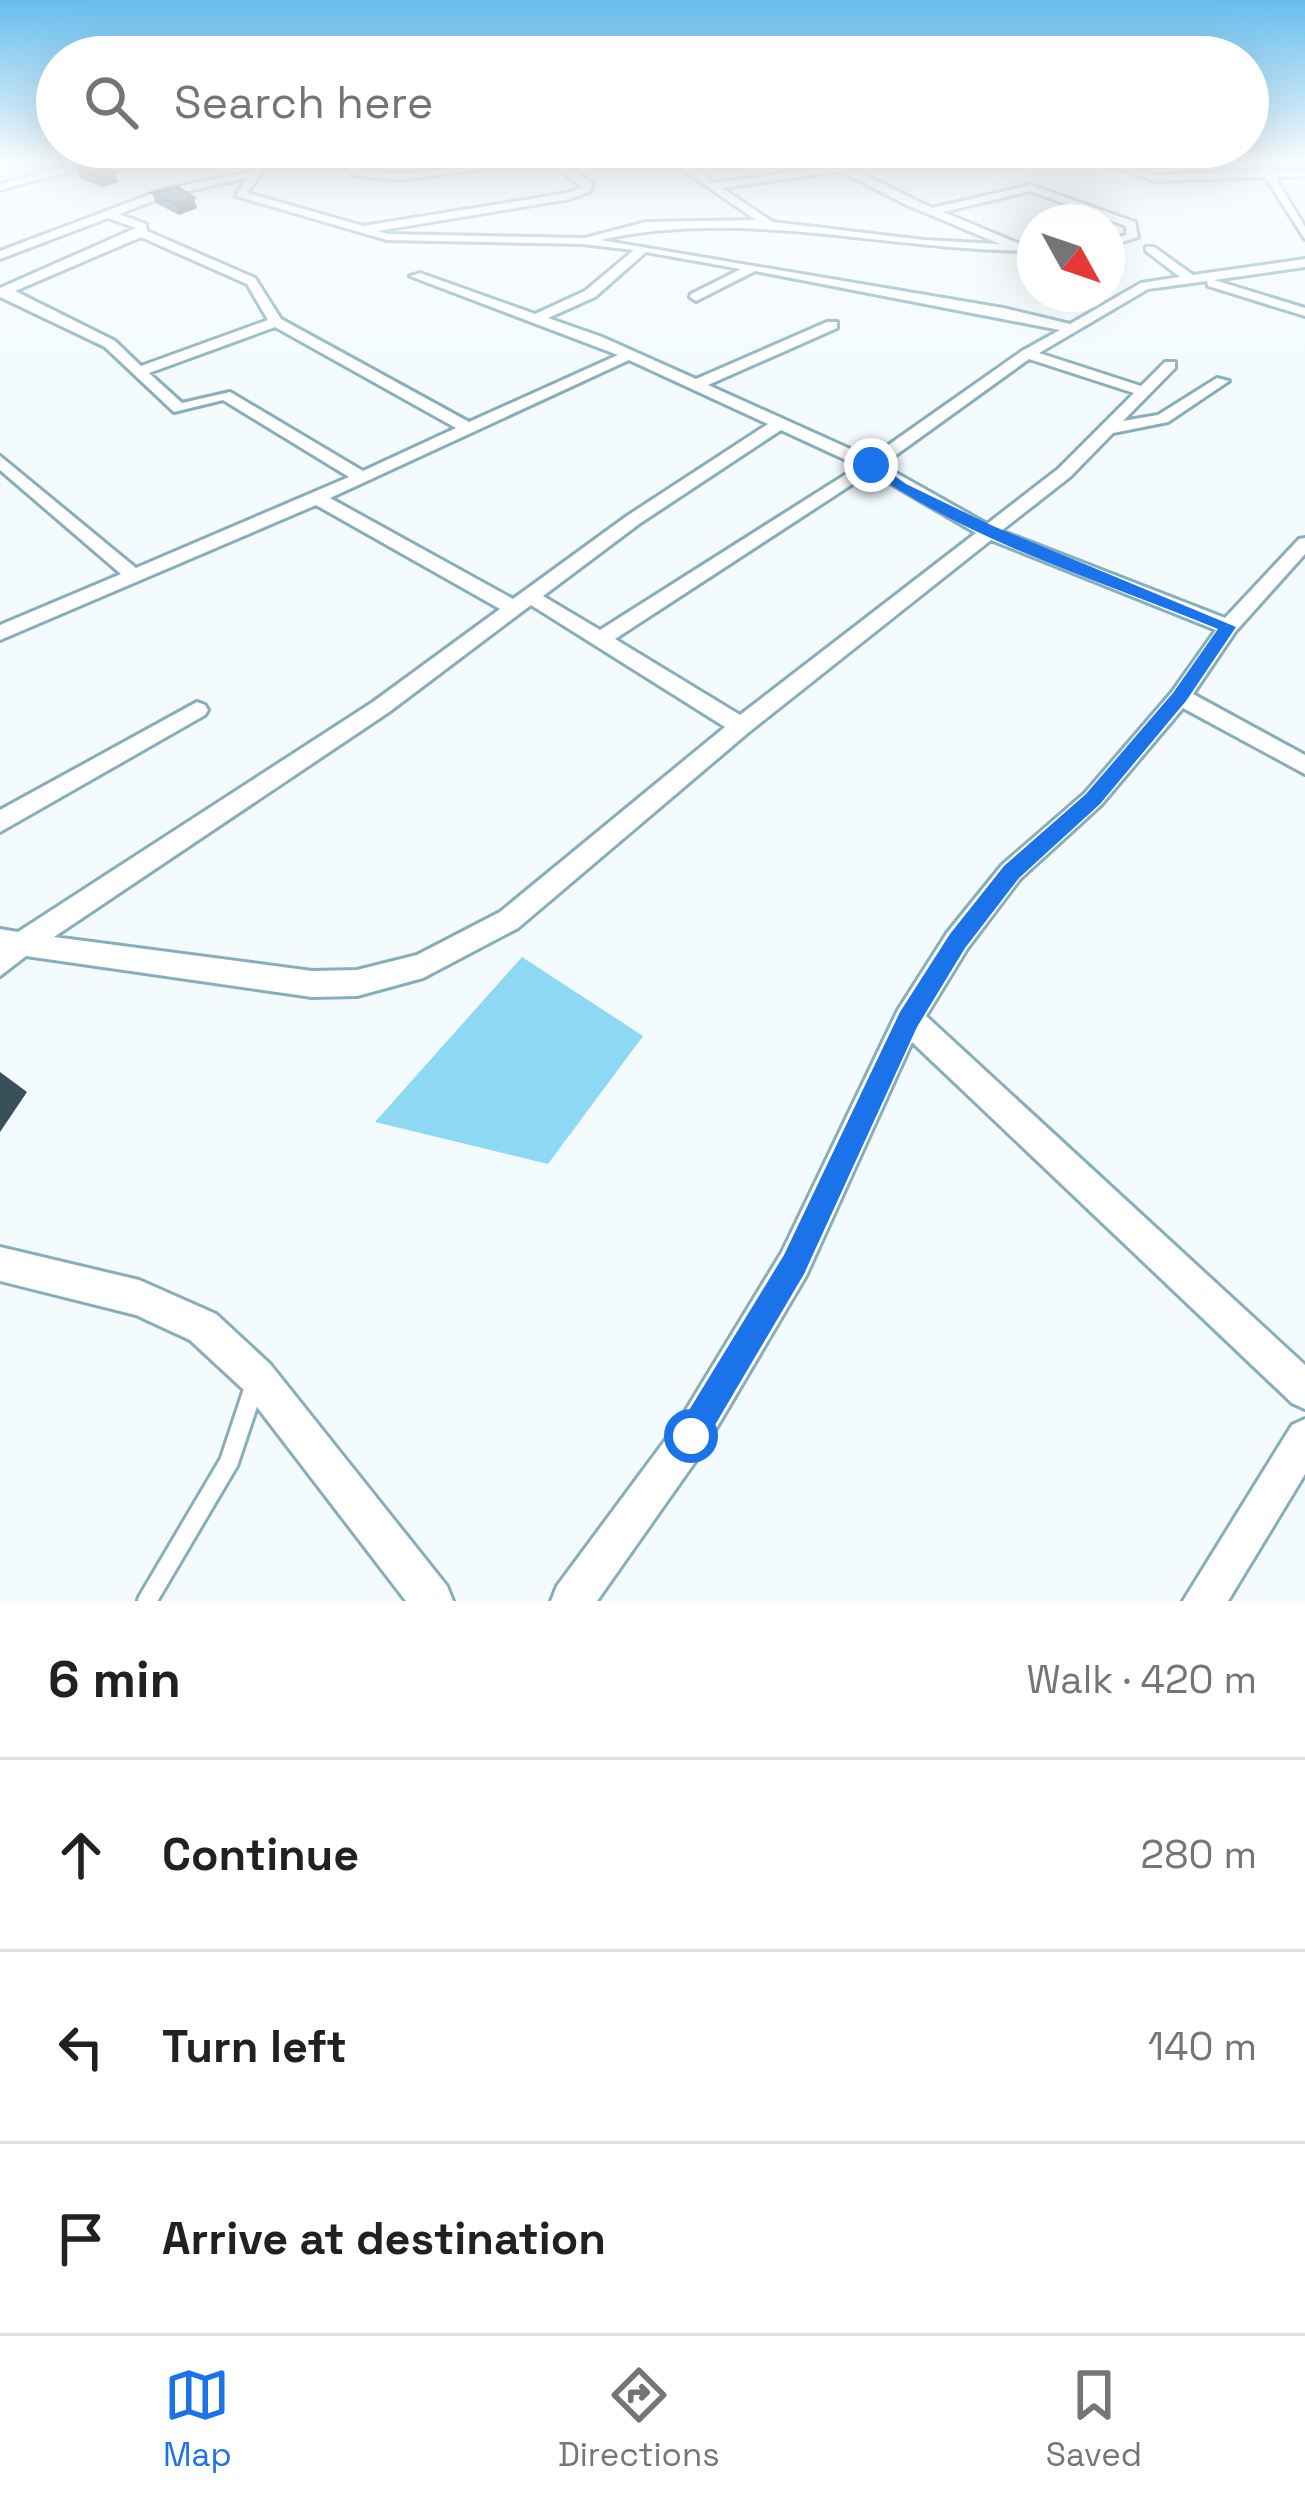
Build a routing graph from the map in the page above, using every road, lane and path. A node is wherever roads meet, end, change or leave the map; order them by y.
1 (51, 235) edge
2 (137, 235) edge
3 (145, 235) edge
4 (385, 235) edge
5 (608, 235) edge
6 (856, 235) edge
7 (582, 241) junction
8 (644, 248) junction
9 (1017, 248) edge
10 (1150, 249) dead end
11 (0, 255) edge
12 (1305, 263) edge
13 (752, 268) junction
14 (416, 276) dead end
15 (1197, 280) junction
16 (3, 292) edge
17 (696, 297) dead end
18 (1305, 312) edge
19 (539, 317) junction
20 (276, 322) junction
21 (832, 325) dead end
22 (1074, 329) junction
23 (1027, 354) junction
24 (626, 356) junction
25 (1169, 365) dead end
26 (143, 370) junction
27 (1222, 381) dead end
28 (693, 386) junction
29 (1144, 392) junction
30 (778, 424) junction
31 (1111, 428) junction
32 (469, 429) junction
33 (0, 461) edge
34 (871, 465) junction
35 (361, 477) junction
36 (317, 498) junction
37 (988, 530) junction
38 (1305, 543) edge
39 (1295, 565) edge
40 (135, 577) junction
41 (523, 603) junction
42 (1228, 627) junction
43 (0, 633) edge
44 (600, 640) junction
45 (1180, 697) junction
46 (196, 710) dead end
47 (741, 726) junction
48 (1305, 765) edge
49 (0, 822) edge
50 (7, 949) edge
51 (908, 1019) junction
52 (0, 1264) edge
53 (257, 1377) junction
54 (1305, 1390) edge
55 (1305, 1438) edge
56 (147, 1601) edge
57 (433, 1601) edge
58 (572, 1601) edge
59 (1204, 1601) edge

1 - 11 street
2 - 16 street
3 - 20 street
4 - 7 street
5 - 7 street
6 - 9 street
7 - 8 street
8 - 13 street
8 - 19 street
10 - 15 street
12 - 15 street
13 - 17 street
13 - 22 street
14 - 19 street
15 - 18 street
15 - 22 street
16 - 26 street
19 - 24 street
20 - 26 street
20 - 32 street
21 - 28 street
22 - 23 street
23 - 29 street
23 - 34 street
24 - 28 street
24 - 32 street
25 - 29 street
26 - 35 street
27 - 31 street
28 - 30 street
29 - 31 street
30 - 34 street
30 - 41 street
31 - 37 street
32 - 35 street
33 - 40 street
34 - 37 street
34 - 44 street
35 - 36 street
36 - 40 street
36 - 41 street
37 - 42 street
37 - 47 street
38 - 39 street
39 - 42 street
40 - 43 street
41 - 44 street
41 - 50 street
42 - 45 street
44 - 47 street
45 - 48 street
45 - 51 street
46 - 49 street
47 - 50 street
51 - 54 street
51 - 58 street
52 - 53 street
53 - 56 lane
53 - 57 street
55 - 59 street

